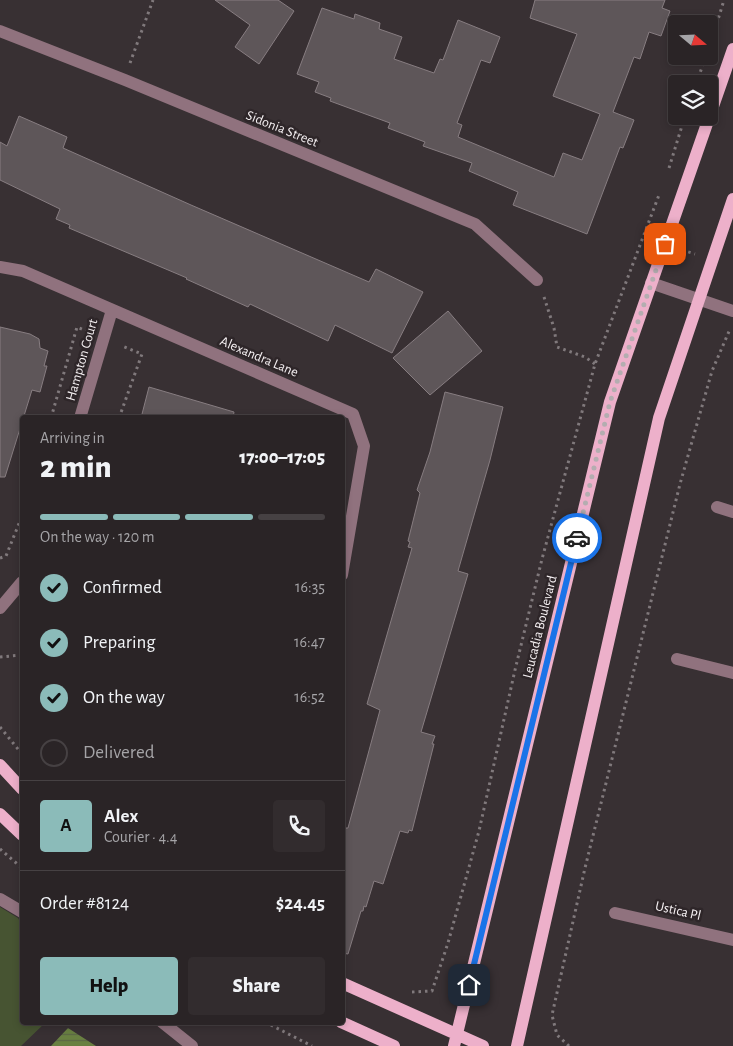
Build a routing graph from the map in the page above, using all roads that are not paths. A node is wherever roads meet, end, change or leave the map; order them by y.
1 (0, 31) edge
2 (733, 49) edge
3 (733, 199) edge
4 (0, 267) edge
5 (538, 280) road end
6 (651, 283) junction
7 (699, 299) junction
8 (112, 310) junction
9 (733, 311) edge
10 (81, 415) edge
11 (717, 507) dead end
12 (733, 512) edge
13 (345, 557) edge
14 (20, 584) edge
15 (0, 608) edge
16 (677, 660) dead end
17 (733, 673) edge
18 (0, 765) edge
19 (20, 787) edge
20 (0, 814) edge
21 (20, 833) edge
22 (0, 899) edge
23 (20, 911) edge
24 (615, 912) dead end
25 (733, 940) edge
26 (345, 985) edge
27 (345, 1024) edge
28 (166, 1025) edge
29 (455, 1040) edge
30 (192, 1046) edge
31 (394, 1046) edge
32 (483, 1046) edge
33 (517, 1046) edge

1 - 5 street, Sidonia Street
2 - 6 main road, Leucadia Boulevard
3 - 7 main road
4 - 8 street, Alexandra Lane
6 - 7 street
6 - 29 main road, Leucadia Boulevard
7 - 9 street
7 - 33 main road
8 - 10 street, Hampton Court
8 - 13 street, Alexandra Lane
11 - 12 street
14 - 15 street
16 - 17 street
18 - 19 main road
20 - 21 main road
22 - 23 street
24 - 25 street, Ustica Pl
26 - 29 main road
27 - 31 main road
28 - 30 street
29 - 32 main road

